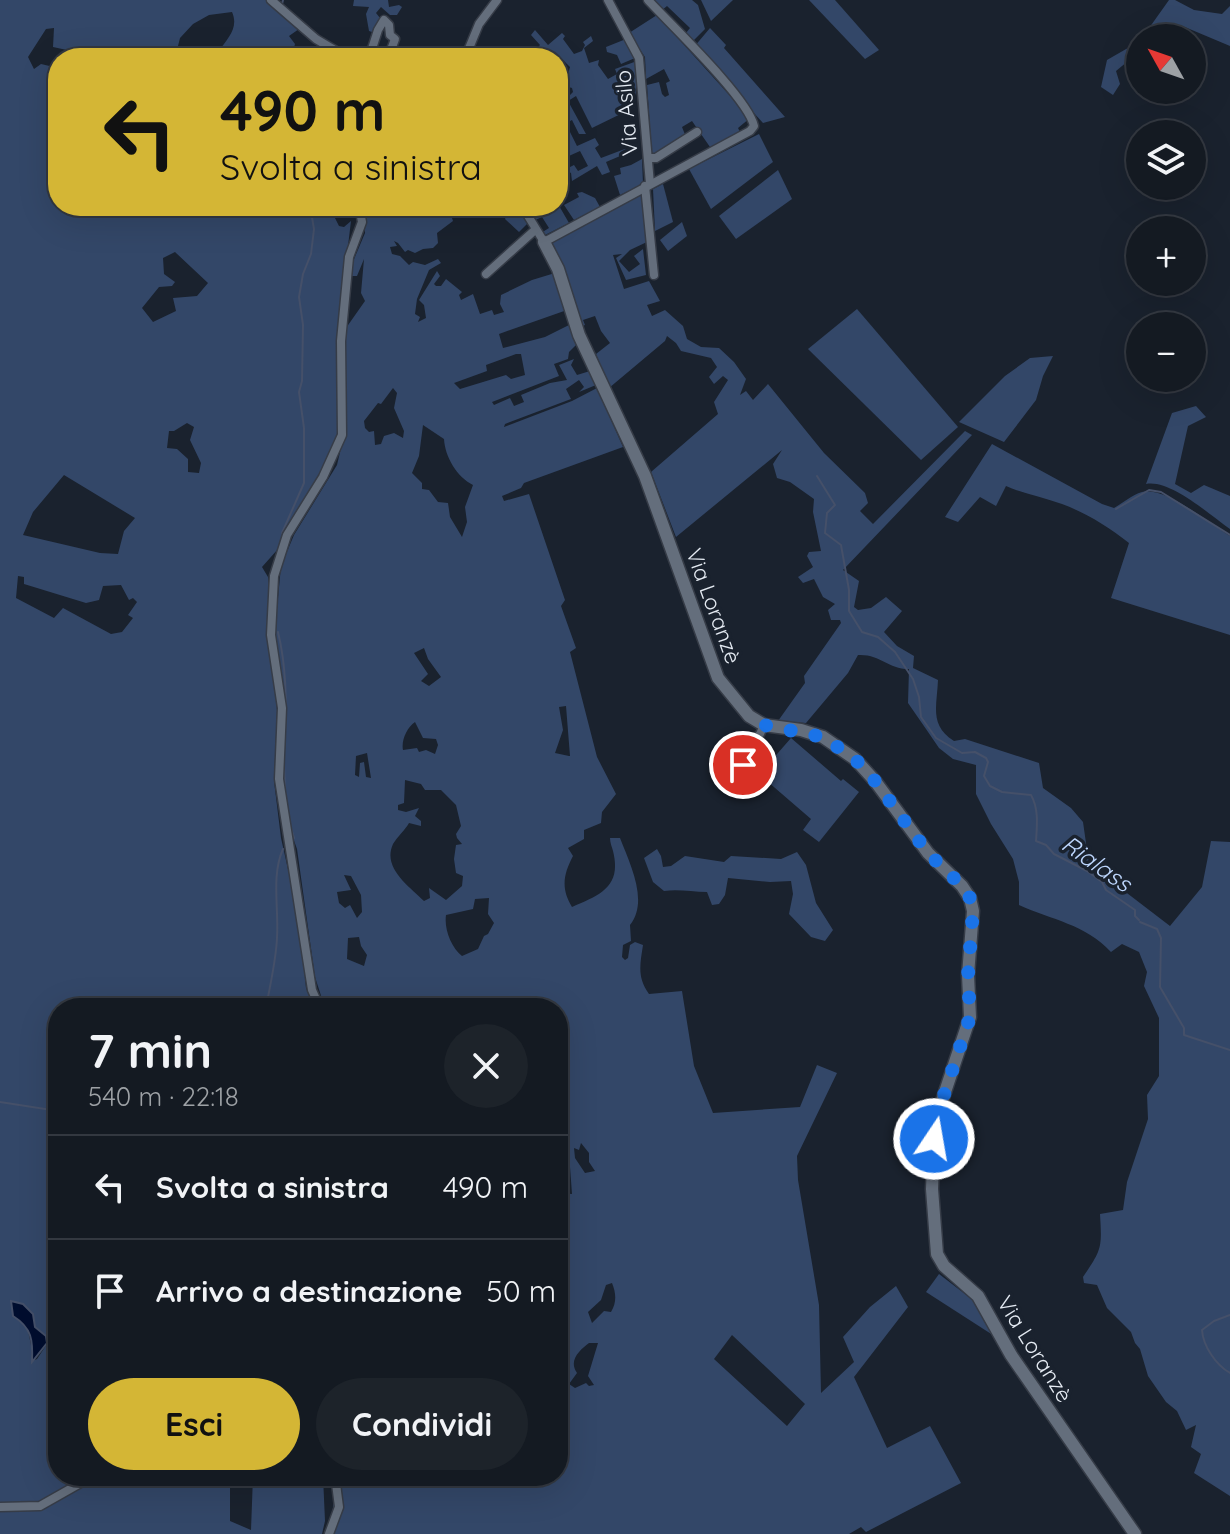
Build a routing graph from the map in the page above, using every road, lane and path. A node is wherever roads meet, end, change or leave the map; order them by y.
1 (271, 0) edge
2 (497, 0) edge
3 (608, 0) edge
4 (648, 0) edge
5 (331, 48) edge
6 (372, 48) edge
7 (392, 48) edge
8 (469, 48) edge
9 (697, 132) dead end
10 (648, 158) junction
11 (647, 185) junction
12 (361, 216) edge
13 (527, 216) edge
14 (535, 230) junction
15 (544, 242) junction
16 (486, 274) dead end
17 (654, 275) dead end
18 (764, 725) junction
19 (748, 782) dead end
20 (316, 998) edge
21 (75, 1486) edge
22 (336, 1486) edge
23 (0, 1507) edge
24 (329, 1534) edge
25 (1135, 1534) edge

1 - 5 street
2 - 8 street
3 - 10 street, Via Asilo
4 - 11 street
6 - 7 street
9 - 10 street
10 - 11 street, Via Asilo
11 - 15 street
11 - 17 street, Via Asilo
12 - 20 street
13 - 14 street
14 - 15 street
14 - 16 street
15 - 18 street, Via Loranzè
18 - 19 street
18 - 25 street, Via Loranzè
21 - 23 street
22 - 24 street

